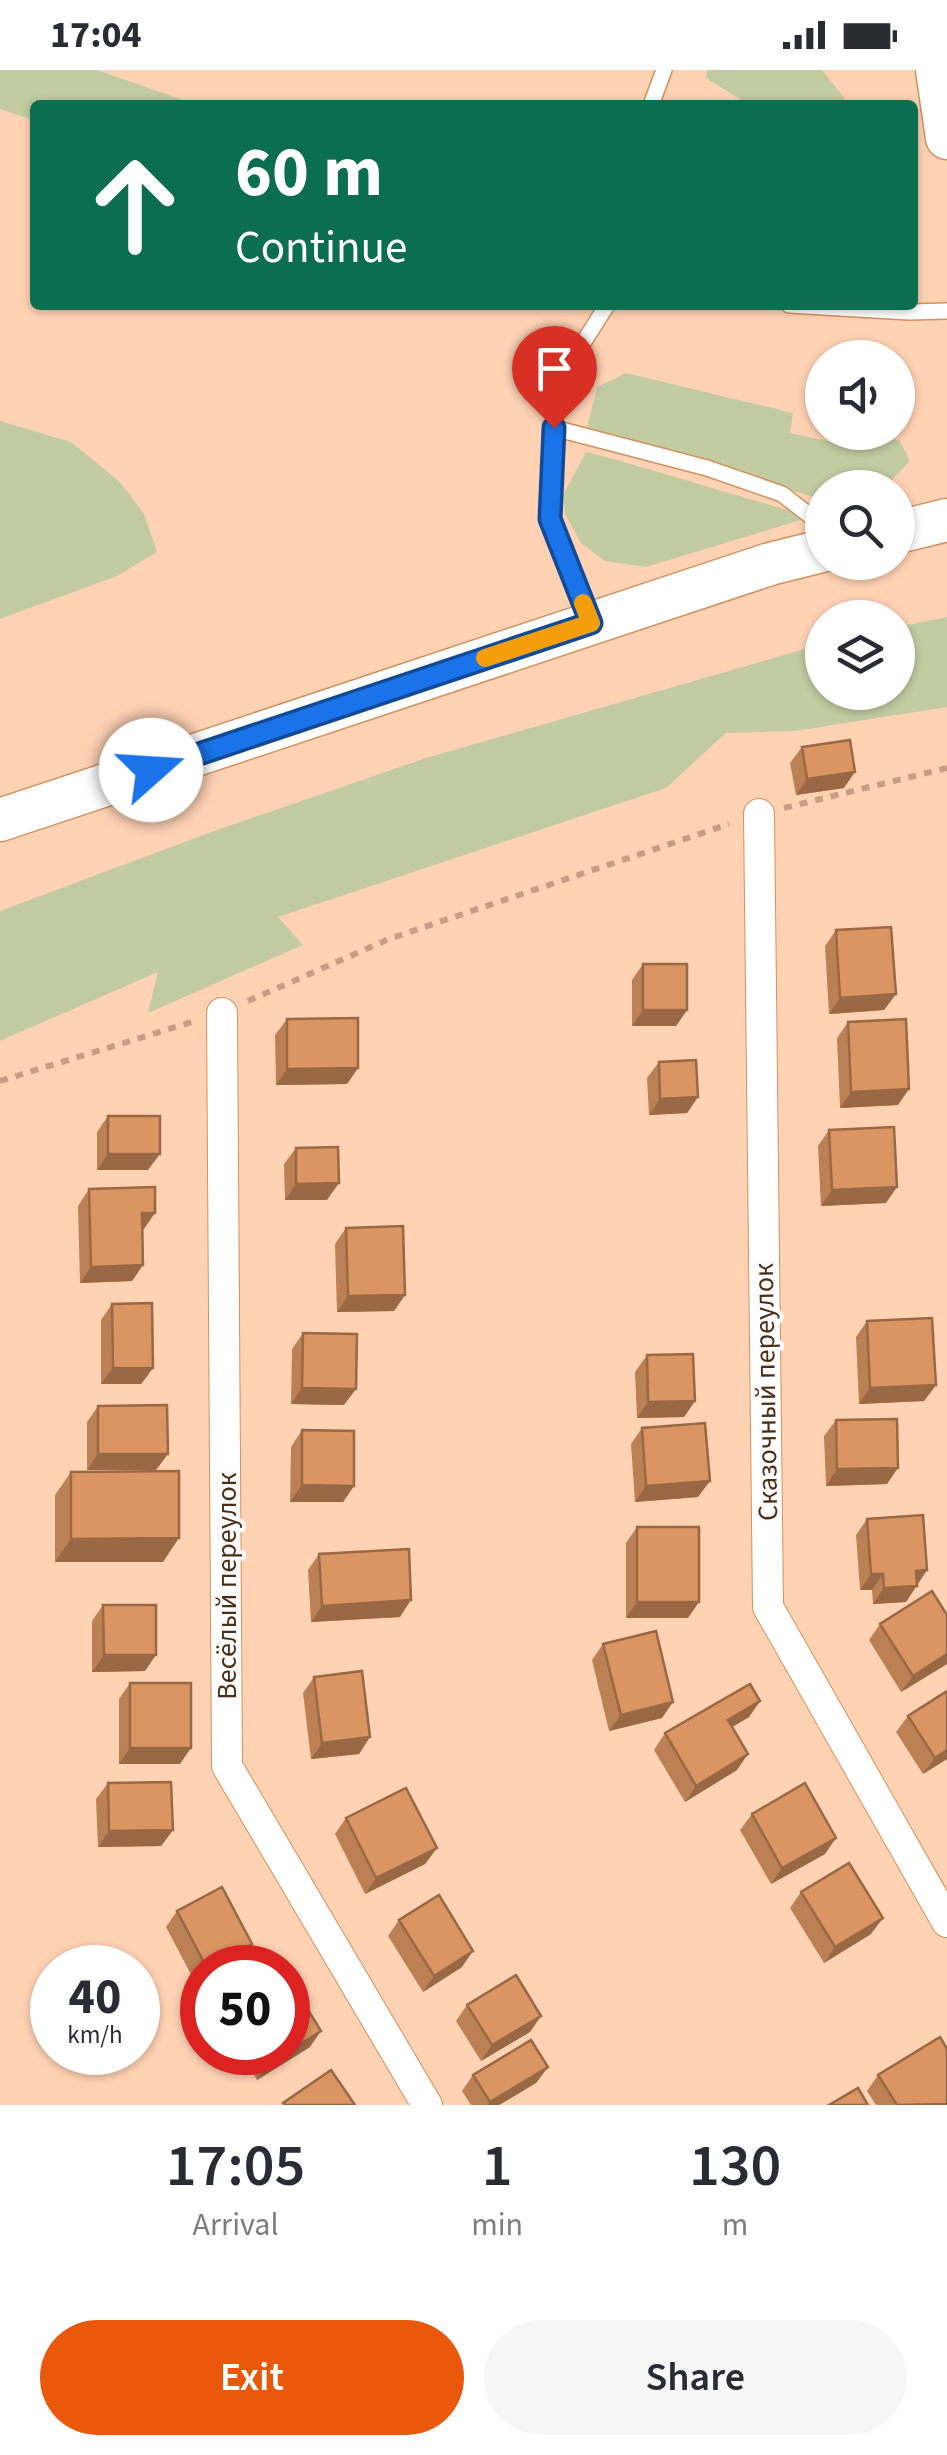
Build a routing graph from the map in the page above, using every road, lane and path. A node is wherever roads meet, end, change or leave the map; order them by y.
1 (664, 70) edge
2 (938, 70) edge
3 (653, 100) edge
4 (947, 138) edge
5 (604, 310) edge
6 (875, 310) edge
7 (947, 311) edge
8 (554, 428) junction
9 (805, 512) edge
10 (947, 520) edge
11 (915, 528) edge
12 (805, 555) edge
13 (591, 623) junction
14 (947, 768) edge
15 (759, 814) junction
16 (0, 820) edge
17 (222, 1012) junction
18 (0, 1081) edge
19 (947, 1922) edge
20 (426, 2105) edge

1 - 3 lane
2 - 4 main road
5 - 8 lane
6 - 7 lane
8 - 9 lane
8 - 13 lane
10 - 11 main road
12 - 13 main road
13 - 16 main road
14 - 15 path
15 - 17 path
15 - 19 street, Сказочный переулок
17 - 18 path
17 - 20 street, Весёлый переулок

